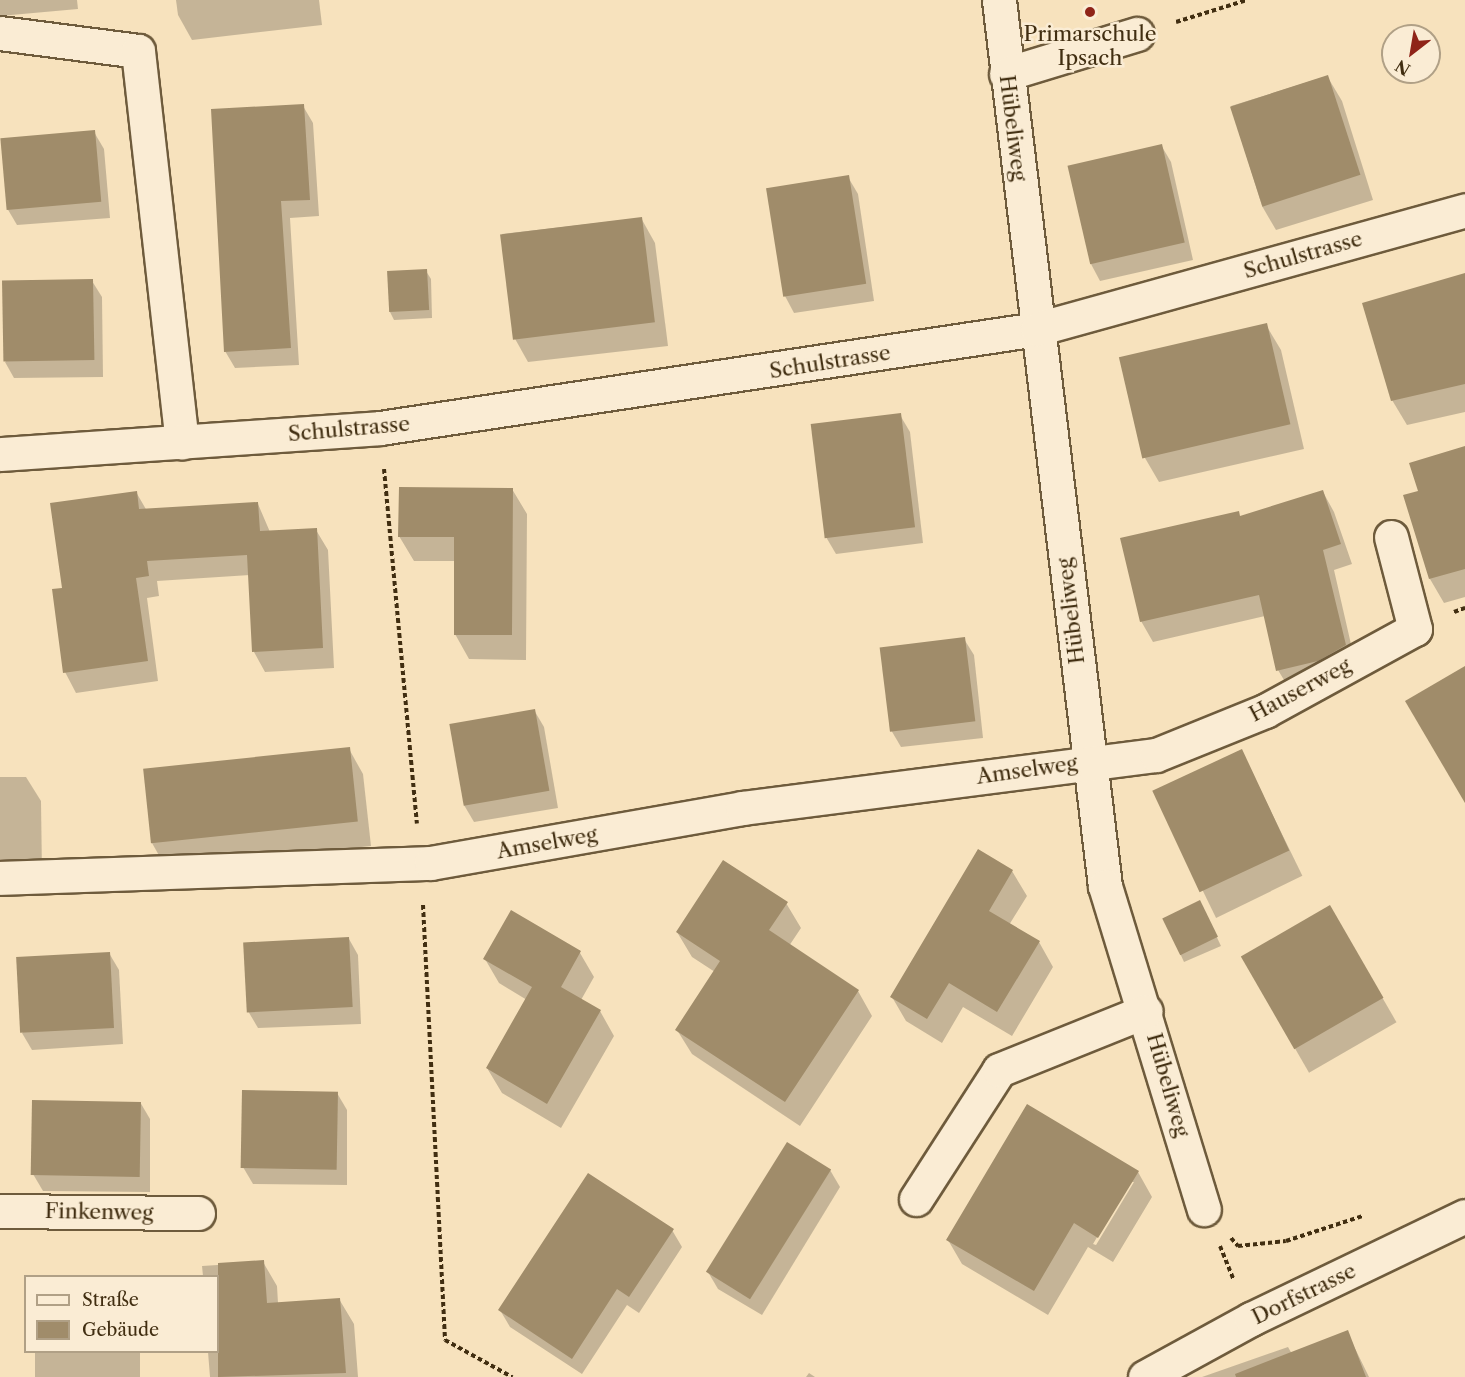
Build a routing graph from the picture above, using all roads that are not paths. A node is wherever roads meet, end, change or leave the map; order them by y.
1 (999, 0) edge
2 (0, 33) edge
3 (1137, 34) road end
4 (1006, 74) junction
5 (1465, 210) edge
6 (1037, 329) junction
7 (182, 443) junction
8 (0, 454) edge
9 (1391, 537) dead end
10 (1090, 761) junction
11 (0, 878) edge
12 (1146, 1011) junction
13 (916, 1199) dead end
14 (1204, 1209) road end
15 (0, 1211) edge
16 (198, 1213) dead end
17 (1465, 1216) edge
18 (1145, 1377) edge

1 - 4 street, Hübeliweg
2 - 7 street
3 - 4 street
4 - 6 street, Hübeliweg
5 - 6 street, Schulstrasse
6 - 7 street, Schulstrasse
6 - 10 street, Hübeliweg
7 - 8 street, Schulstrasse
9 - 10 street, Hauserweg
10 - 11 street, Amselweg
10 - 12 street, Hübeliweg
12 - 13 street
12 - 14 street, Hübeliweg
15 - 16 street, Finkenweg
17 - 18 street, Dorfstrasse

